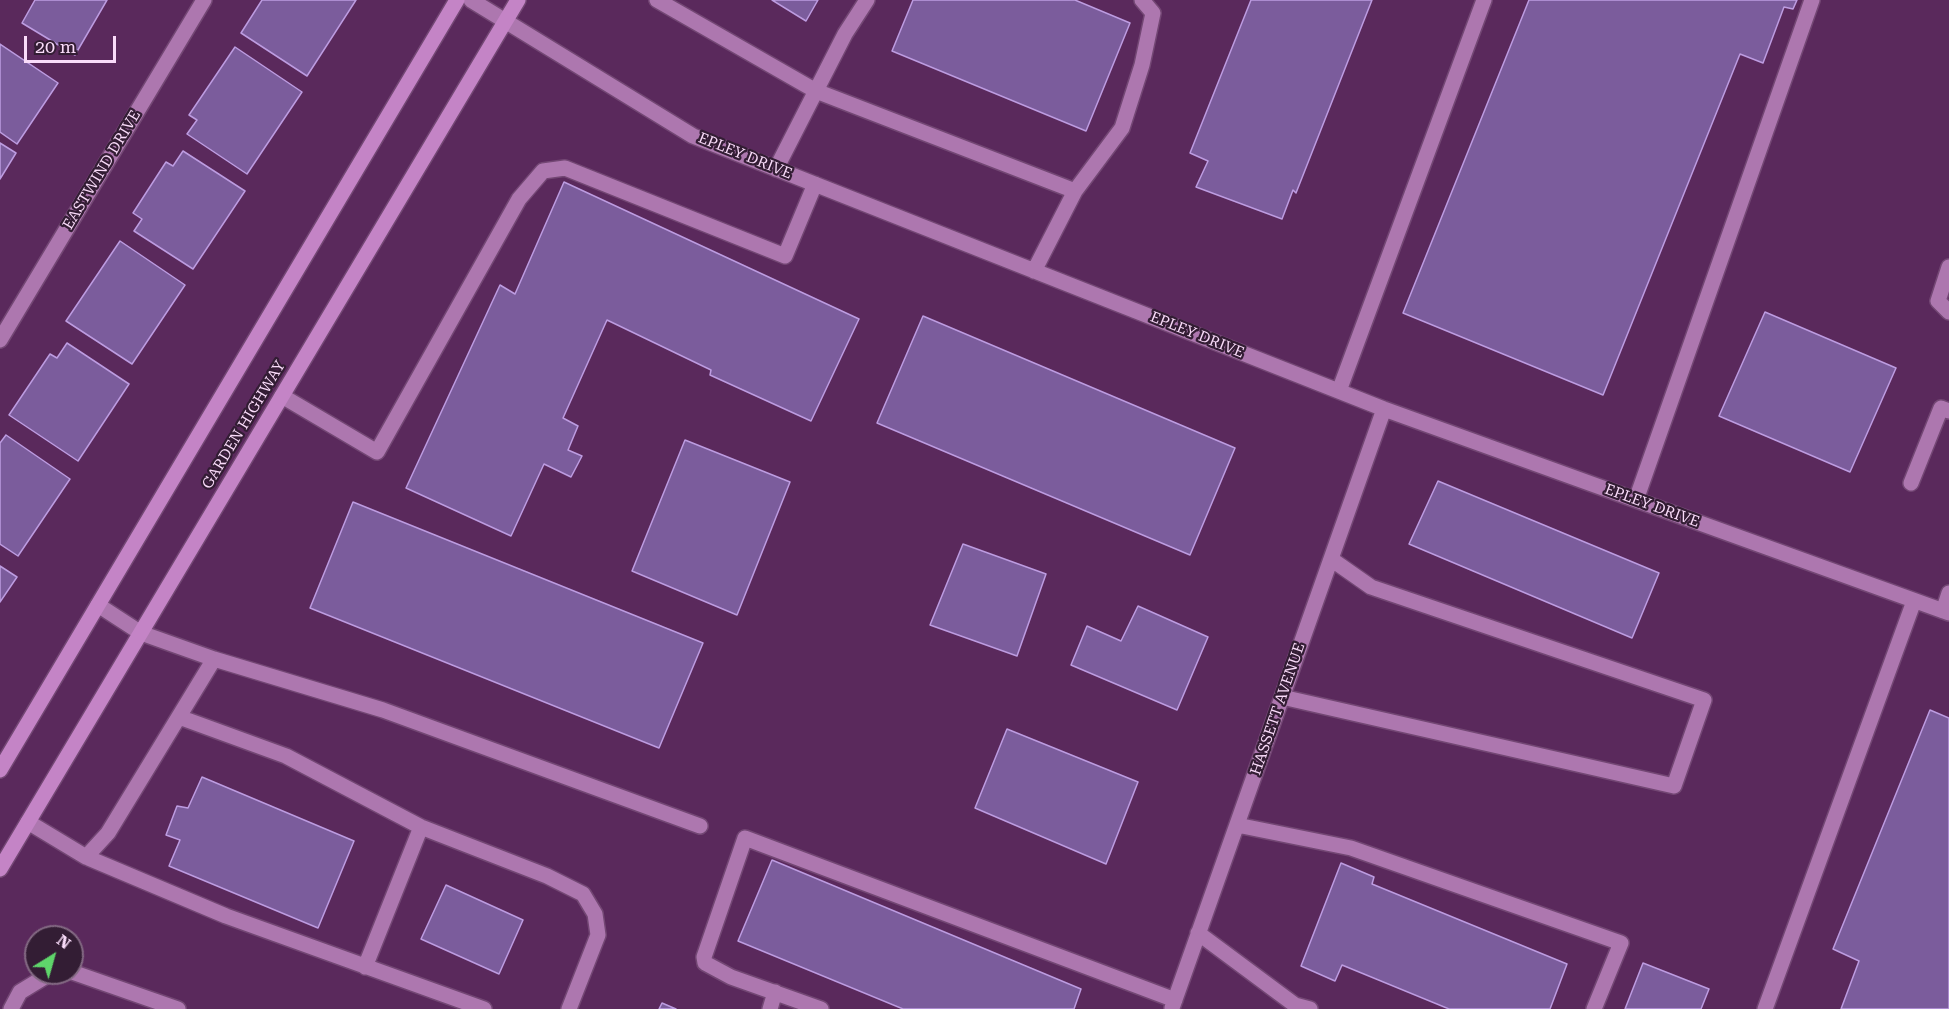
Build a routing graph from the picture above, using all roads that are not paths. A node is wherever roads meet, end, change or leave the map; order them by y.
1 (204, 0) edge
2 (457, 0) edge
3 (471, 0) edge
4 (518, 0) edge
5 (657, 0) edge
6 (867, 0) edge
7 (1142, 0) edge
8 (1484, 0) edge
9 (1812, 0) edge
10 (506, 21) junction
11 (816, 91) junction
12 (776, 169) junction
13 (815, 184) junction
14 (1075, 191) junction
15 (1949, 267) edge
16 (1034, 271) junction
17 (1949, 312) edge
18 (0, 340) edge
19 (1339, 391) junction
20 (282, 396) junction
21 (1384, 409) junction
22 (1949, 411) edge
23 (1911, 483) dead end
24 (1636, 500) junction
25 (1331, 559) junction
26 (1949, 593) edge
27 (1914, 601) junction
28 (98, 605) junction
29 (1946, 612) edge
30 (141, 633) junction
31 (214, 659) junction
32 (1282, 697) junction
33 (179, 717) junction
34 (0, 770) edge
35 (28, 822) junction
36 (1237, 825) junction
37 (700, 826) dead end
38 (420, 827) junction
39 (86, 857) junction
40 (0, 869) edge
41 (1198, 933) junction
42 (365, 967) junction
43 (84, 976) edge
44 (31, 985) edge
45 (775, 992) junction
46 (1173, 1005) edge
47 (11, 1009) edge
48 (178, 1009) edge
49 (484, 1009) edge
50 (569, 1009) edge
51 (770, 1009) edge
52 (821, 1009) edge
53 (1310, 1009) edge
54 (1594, 1009) edge
55 (1765, 1009) edge

1 - 18 street, EASTWIND DRIVE
2 - 28 main road
3 - 10 street, EPLEY DRIVE
4 - 10 main road, GARDEN HIGHWAY
5 - 11 street
6 - 11 street
7 - 14 street
8 - 19 street
9 - 24 street
10 - 12 street, EPLEY DRIVE
10 - 20 main road, GARDEN HIGHWAY
11 - 12 street
11 - 14 street
12 - 13 street, EPLEY DRIVE
13 - 16 street, EPLEY DRIVE
13 - 20 street
14 - 16 street
15 - 17 street
16 - 19 street, EPLEY DRIVE
19 - 21 street, EPLEY DRIVE
20 - 30 main road, GARDEN HIGHWAY
21 - 24 street, EPLEY DRIVE
21 - 25 street, HASSETT AVENUE
22 - 23 street
24 - 27 street, EPLEY DRIVE
25 - 32 street, HASSETT AVENUE
25 - 32 street
26 - 29 street
27 - 29 street, EPLEY DRIVE
27 - 55 street
28 - 30 street
28 - 34 main road
30 - 31 street
30 - 35 main road, GARDEN HIGHWAY
31 - 33 street
31 - 37 street
32 - 36 street, HASSETT AVENUE
33 - 38 street
33 - 39 street
35 - 39 street
35 - 40 main road, GARDEN HIGHWAY
36 - 41 street, HASSETT AVENUE
36 - 54 street
38 - 42 street
38 - 50 street
39 - 42 street
41 - 46 street, HASSETT AVENUE
41 - 53 street
42 - 49 street
43 - 48 street
44 - 47 street
45 - 46 street
45 - 51 street
45 - 52 street

